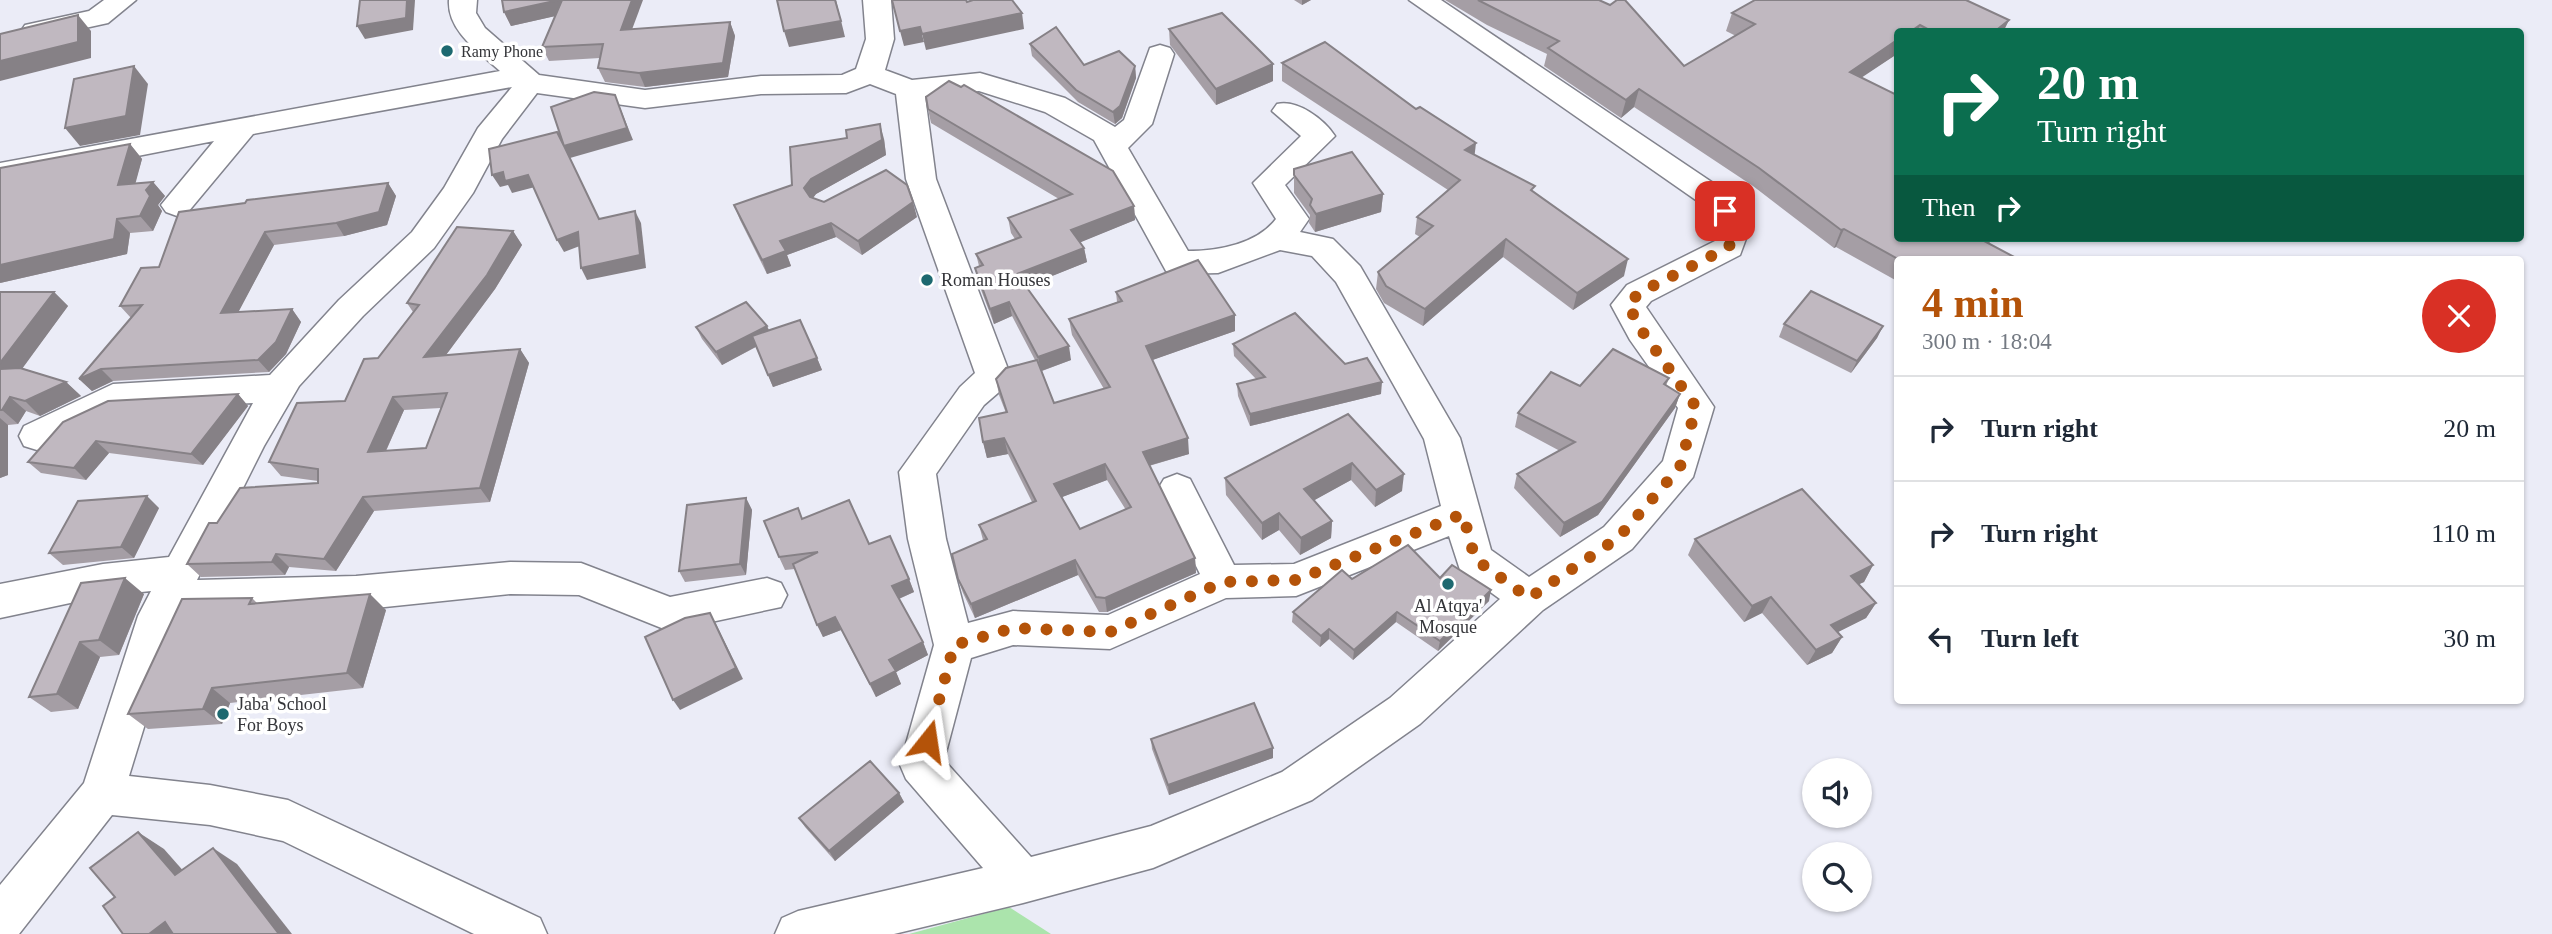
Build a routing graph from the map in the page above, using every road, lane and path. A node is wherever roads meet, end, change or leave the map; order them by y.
1 (122, 0) edge
2 (463, 0) edge
3 (877, 0) edge
4 (1423, 0) edge
5 (5, 38) edge
6 (1160, 54) dead end
7 (869, 74) junction
8 (526, 80) junction
9 (911, 89) junction
10 (1287, 111) dead end
11 (243, 127) junction
12 (1112, 146) junction
13 (0, 173) edge
14 (177, 205) dead end
15 (1278, 239) junction
16 (280, 388) junction
17 (37, 436) dead end
18 (1177, 489) dead end
19 (1463, 514) junction
20 (1223, 582) junction
21 (174, 584) junction
22 (767, 595) dead end
23 (1529, 598) junction
24 (0, 601) edge
25 (954, 645) junction
26 (102, 794) junction
27 (1023, 881) junction
28 (0, 921) edge
29 (524, 934) edge
30 (798, 934) edge

1 - 5 street
2 - 8 street
3 - 7 street
4 - 23 street
6 - 12 street
7 - 8 street
7 - 9 street
8 - 11 street
8 - 16 street
9 - 12 street
9 - 25 street
10 - 15 street
11 - 13 street
11 - 14 street
12 - 15 street
15 - 19 street
16 - 17 street
16 - 21 street
18 - 20 street
19 - 20 street
19 - 23 street
20 - 25 street
21 - 22 street
21 - 24 street
21 - 26 street
23 - 27 street
25 - 27 street
26 - 28 street
26 - 29 street
27 - 30 street

